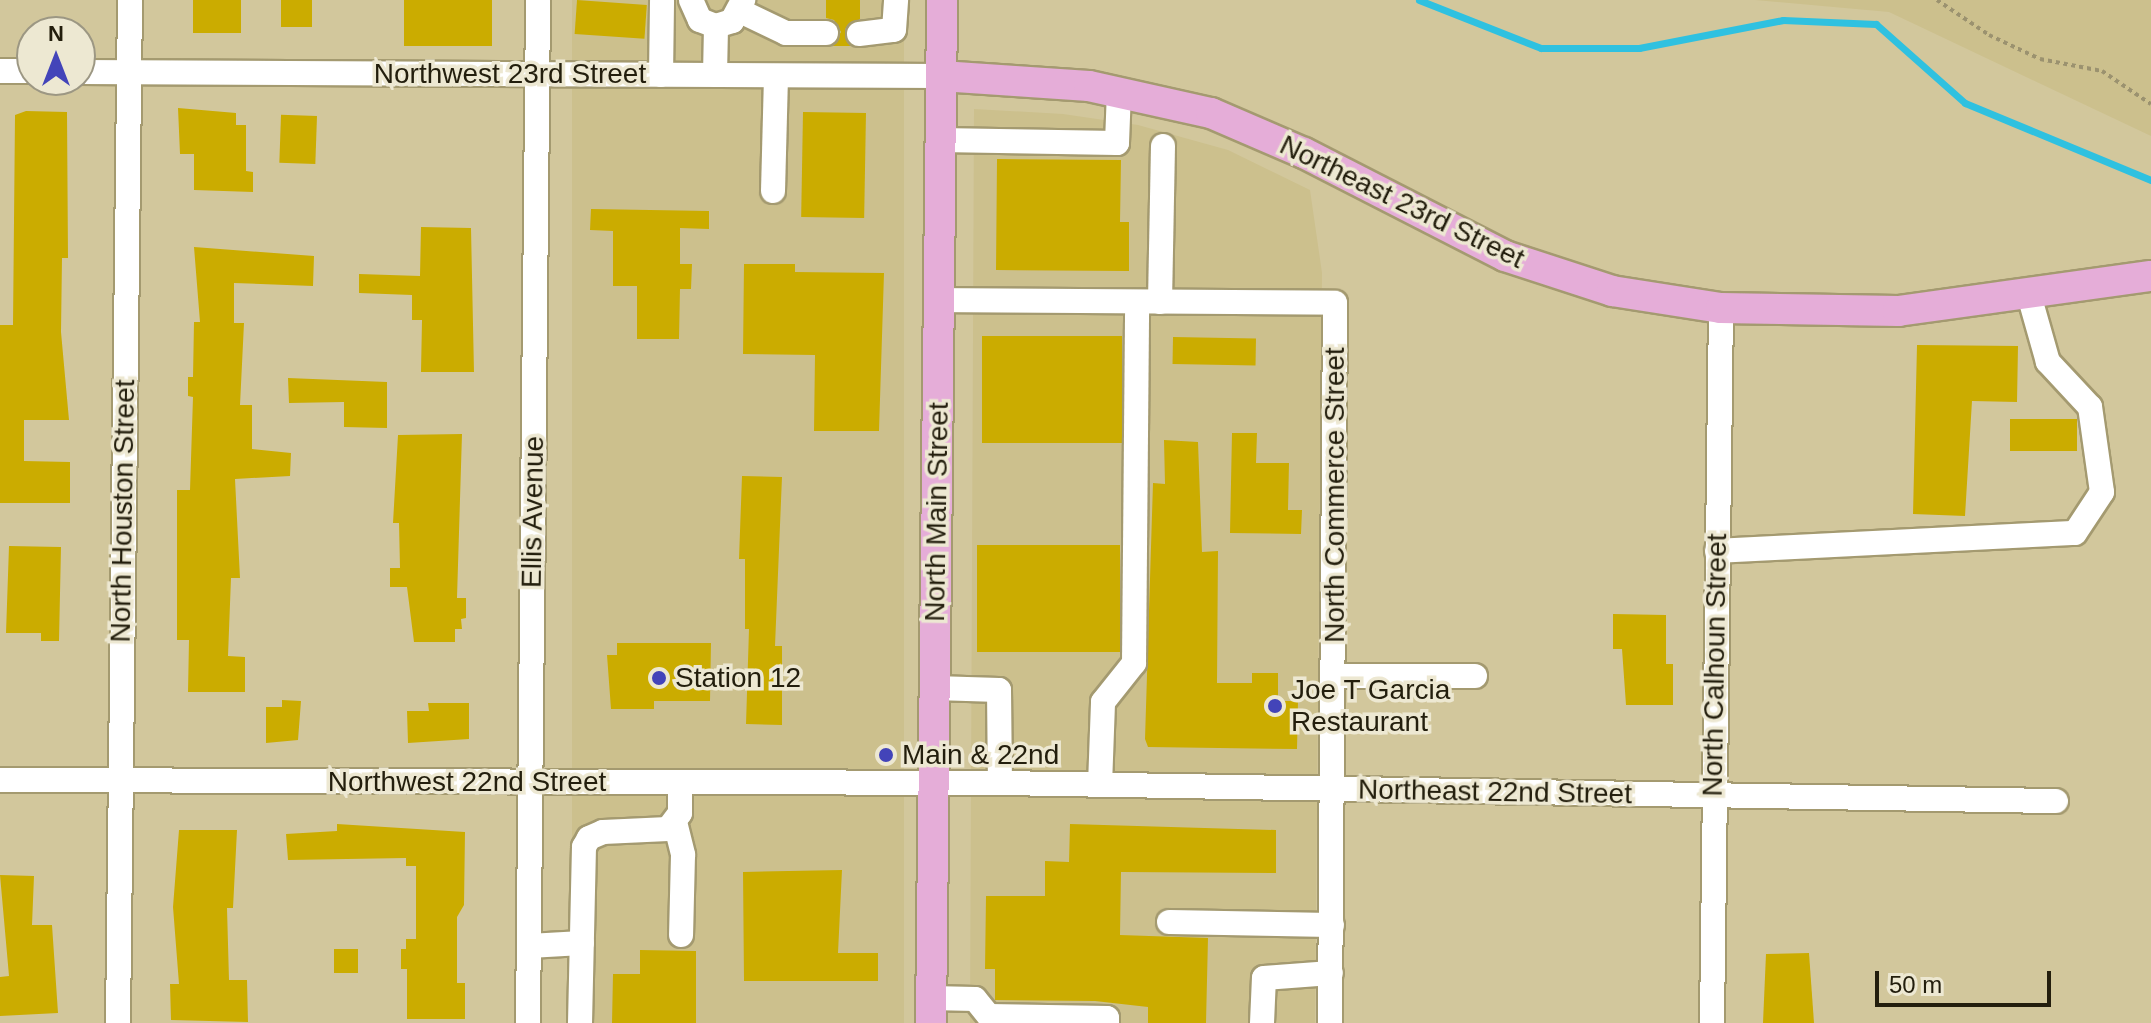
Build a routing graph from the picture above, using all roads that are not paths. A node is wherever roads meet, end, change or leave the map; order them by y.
1 (130, 0) edge
2 (538, 0) edge
3 (662, 0) edge
4 (691, 0) edge
5 (896, 0) edge
6 (942, 0) edge
7 (742, 6) edge
8 (716, 26) junction
9 (826, 33) dead end
10 (859, 34) dead end
11 (96, 72) edge
12 (130, 73) junction
13 (537, 74) junction
14 (661, 75) junction
15 (715, 75) junction
16 (776, 76) junction
17 (941, 76) junction
18 (1119, 92) junction
19 (940, 140) junction
20 (1163, 146) dead end
21 (773, 191) dead end
22 (2151, 276) edge
23 (2043, 293) junction
24 (939, 300) junction
25 (1149, 302) junction
26 (1721, 308) junction
27 (1717, 551) junction
28 (1334, 676) junction
29 (1475, 676) dead end
30 (935, 688) junction
31 (0, 780) edge
32 (119, 781) junction
33 (530, 782) junction
34 (680, 783) junction
35 (1000, 783) junction
36 (934, 785) junction
37 (1100, 785) junction
38 (1334, 789) junction
39 (1712, 797) junction
40 (2056, 801) dead end
41 (675, 822) junction
42 (1169, 922) dead end
43 (1332, 925) junction
44 (681, 935) dead end
45 (582, 943) junction
46 (529, 946) junction
47 (1331, 973) junction
48 (931, 1010) edge
49 (118, 1023) edge
50 (528, 1023) edge
51 (580, 1023) edge
52 (1107, 1023) edge
53 (1262, 1023) edge
54 (1330, 1023) edge
55 (1712, 1023) edge

1 - 12 street, North Houston Street
2 - 13 street, Ellis Avenue
3 - 14 street
4 - 8 street
5 - 10 street
6 - 17 main road, North Main Street
7 - 8 street
7 - 9 street
8 - 15 street
11 - 12 street, Northwest 23rd Street
12 - 13 street, Northwest 23rd Street
12 - 32 street, North Houston Street
13 - 14 street, Northwest 23rd Street
13 - 33 street, Ellis Avenue
14 - 15 street, Northwest 23rd Street
15 - 16 street, Northwest 23rd Street
16 - 17 street, Northwest 23rd Street
16 - 21 street
17 - 18 main road, Northeast 23rd Street
17 - 19 main road, North Main Street
18 - 19 street
18 - 26 main road, Northeast 23rd Street
19 - 24 main road, North Main Street
20 - 25 street
22 - 23 main road, Northeast 23rd Street
23 - 26 main road, Northeast 23rd Street
23 - 27 street
24 - 25 street
24 - 30 main road, North Main Street
25 - 28 street, North Commerce Street
25 - 37 street
26 - 27 street, North Calhoun Street
27 - 39 street, North Calhoun Street
28 - 29 street
28 - 38 street, North Commerce Street
30 - 35 street
30 - 36 main road, North Main Street
31 - 32 street, Northwest 22nd Street
32 - 33 street, Northwest 22nd Street
32 - 49 street, North Houston Street
33 - 34 street, Northwest 22nd Street
33 - 46 street, Ellis Avenue
34 - 36 street, Northwest 22nd Street
34 - 41 street
35 - 36 street, Northeast 22nd Street
35 - 37 street, Northeast 22nd Street
36 - 48 main road, North Main Street
37 - 38 street, Northeast 22nd Street
38 - 39 street, Northeast 22nd Street
38 - 43 street, North Commerce Street
39 - 40 street, Northeast 22nd Street
39 - 55 street, North Calhoun Street
41 - 44 street
41 - 45 street
42 - 43 street
43 - 47 street, North Commerce Street
45 - 46 street
45 - 51 street
46 - 50 street, Ellis Avenue
47 - 53 street
47 - 54 street, North Commerce Street
48 - 52 street

